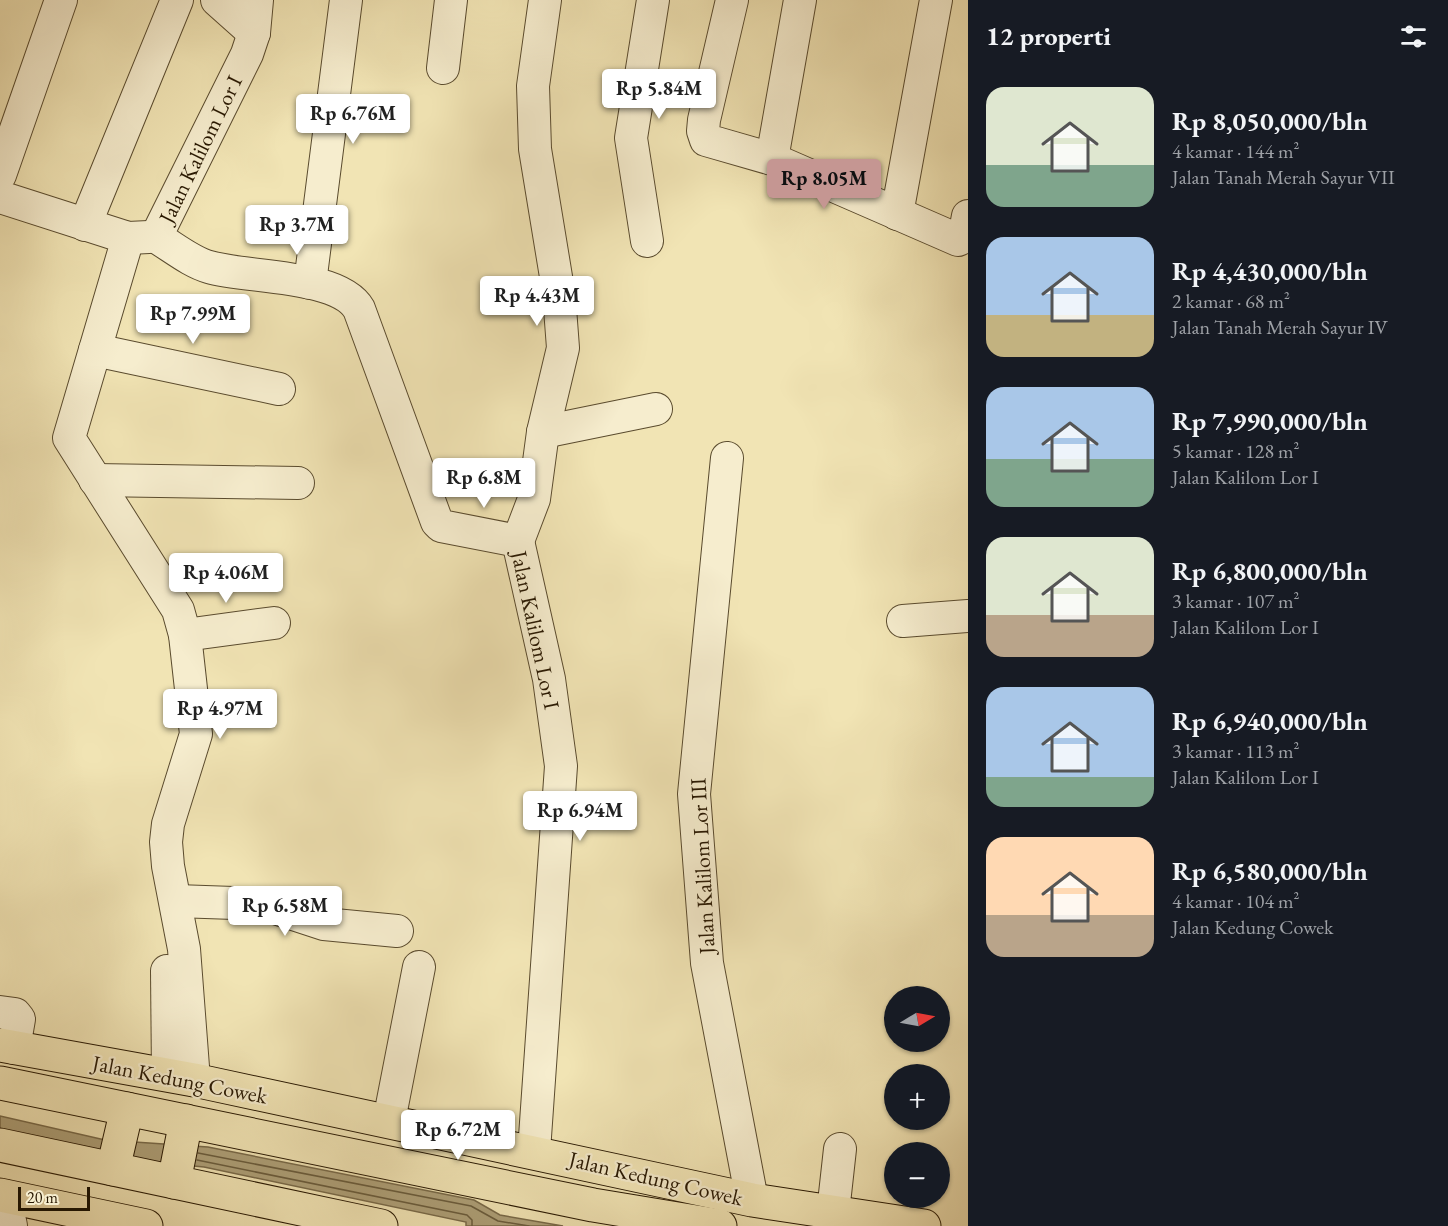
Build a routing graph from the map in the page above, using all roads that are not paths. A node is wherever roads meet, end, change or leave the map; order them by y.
1 (61, 0) edge
2 (177, 0) edge
3 (217, 0) edge
4 (257, 0) edge
5 (346, 0) edge
6 (451, 0) edge
7 (545, 0) edge
8 (653, 0) edge
9 (732, 0) edge
10 (800, 0) edge
11 (936, 0) edge
12 (254, 33) junction
13 (443, 68) dead end
14 (772, 159) junction
15 (0, 175) edge
16 (0, 197) edge
17 (897, 214) junction
18 (968, 216) edge
19 (85, 225) junction
20 (142, 238) junction
21 (647, 241) dead end
22 (310, 283) junction
23 (95, 350) junction
24 (279, 389) dead end
25 (657, 409) dead end
26 (543, 432) junction
27 (727, 458) dead end
28 (96, 480) junction
29 (298, 483) dead end
30 (518, 541) junction
31 (968, 616) edge
32 (903, 621) dead end
33 (274, 623) dead end
34 (184, 635) junction
35 (176, 901) junction
36 (397, 931) dead end
37 (419, 967) dead end
38 (167, 968) dead end
39 (0, 1012) edge
40 (7, 1047) edge
41 (181, 1078) junction
42 (0, 1083) edge
43 (389, 1121) junction
44 (119, 1144) junction
45 (0, 1145) edge
46 (840, 1149) dead end
47 (534, 1151) junction
48 (179, 1154) junction
49 (752, 1200) junction
50 (5, 1206) edge
51 (833, 1212) junction
52 (147, 1226) edge
53 (381, 1226) edge
54 (720, 1226) edge
55 (924, 1226) edge

1 - 15 street
2 - 19 street
3 - 12 street
4 - 12 street, Jalan Kalilom Lor I
5 - 22 street
6 - 13 street
7 - 26 street
8 - 21 street
9 - 14 street
10 - 14 street
11 - 17 street
12 - 20 street, Jalan Kalilom Lor I
14 - 17 street
16 - 19 street
17 - 18 street
19 - 20 street
20 - 22 street, Jalan Kalilom Lor I
20 - 23 street
22 - 30 street, Jalan Kalilom Lor I
23 - 24 street
23 - 28 street
25 - 26 street
26 - 30 street
27 - 49 street, Jalan Kalilom Lor III
28 - 29 street
28 - 34 street
30 - 47 street, Jalan Kalilom Lor I
31 - 32 street
33 - 34 street
34 - 35 street
35 - 36 street
35 - 41 street
37 - 43 street
38 - 41 street
39 - 40 street
40 - 41 main road, Jalan Kedung Cowek
41 - 43 main road, Jalan Kedung Cowek
42 - 44 main road, Jalan Kedung Cowek
43 - 47 main road, Jalan Kedung Cowek
44 - 45 main road, Jalan Kedung Cowek
44 - 48 main road, Jalan Kedung Cowek
44 - 48 main road, Jalan Kedung Cowek
46 - 51 street
47 - 49 main road, Jalan Kedung Cowek
48 - 53 main road, Jalan Kedung Cowek
48 - 54 main road, Jalan Kedung Cowek
49 - 51 main road, Jalan Kedung Cowek
50 - 52 main road
51 - 55 main road, Jalan Kedung Cowek

